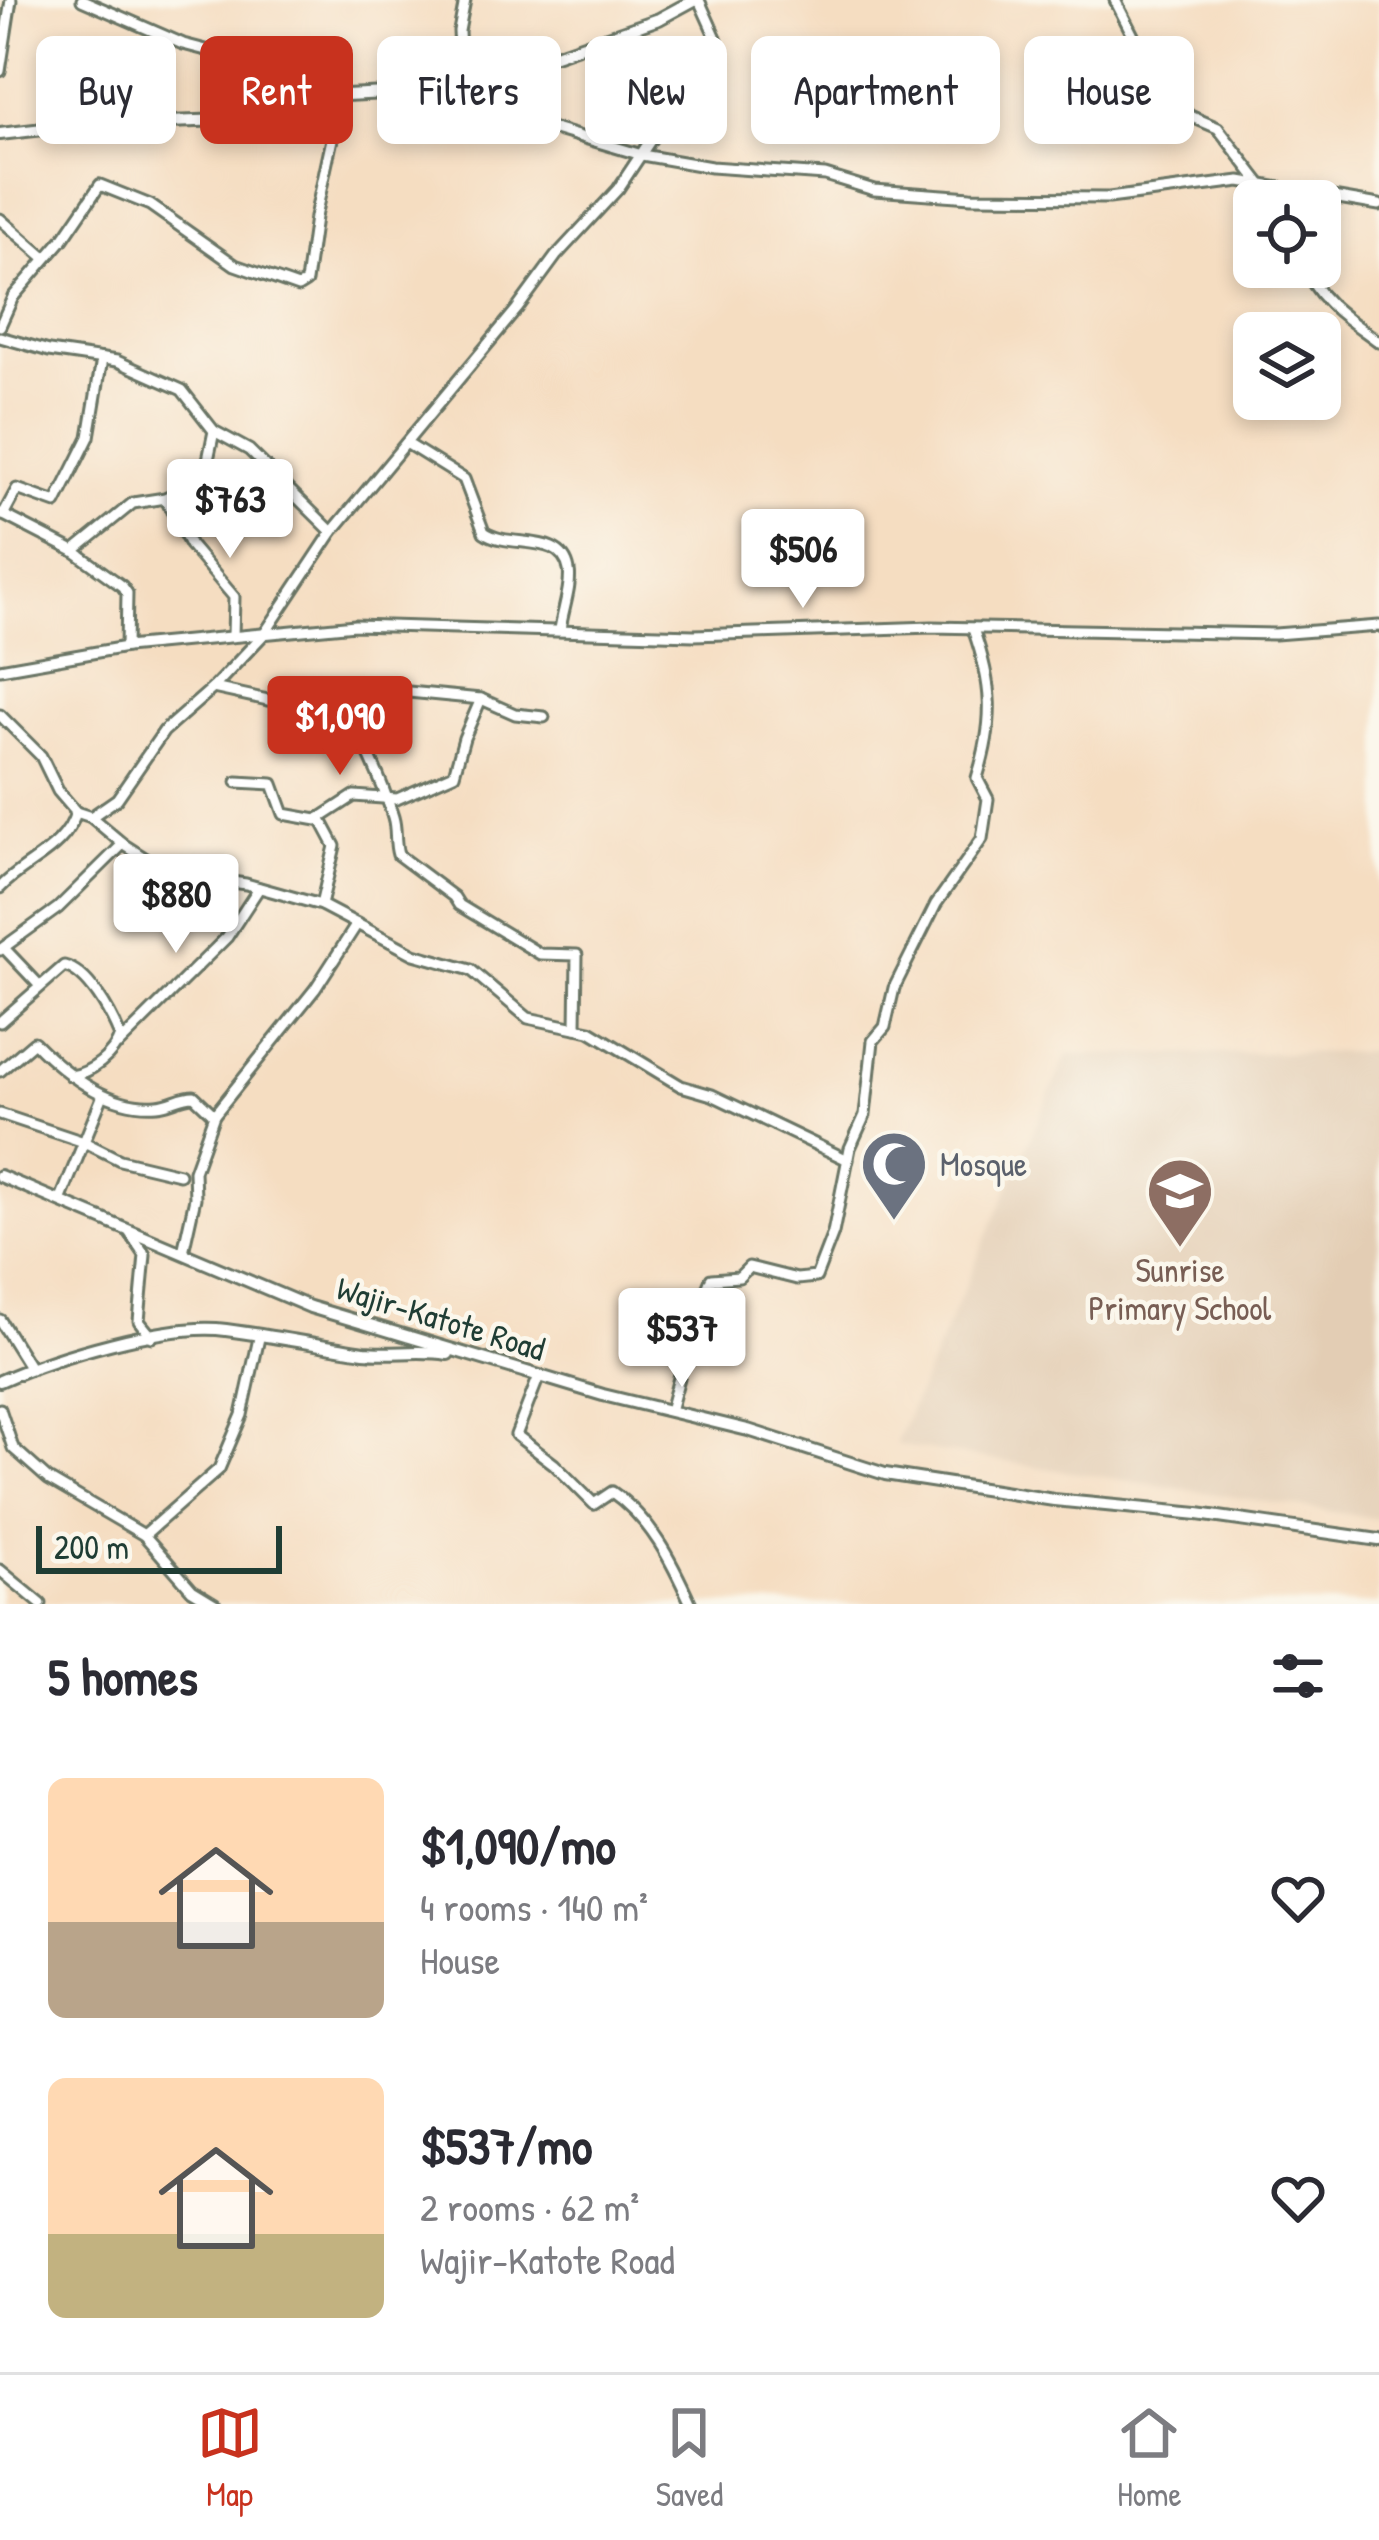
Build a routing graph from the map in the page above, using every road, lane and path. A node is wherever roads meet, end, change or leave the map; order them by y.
1 (11, 0) edge
2 (82, 0) edge
3 (465, 0) edge
4 (696, 0) edge
5 (1115, 0) edge
6 (459, 36) edge
7 (200, 48) edge
8 (561, 53) edge
9 (2, 58) edge
10 (0, 71) edge
11 (200, 121) edge
12 (561, 131) edge
13 (0, 134) edge
14 (331, 144) edge
15 (642, 155) junction
16 (1259, 180) edge
17 (1233, 182) edge
18 (1341, 199) edge
19 (1379, 206) edge
20 (0, 219) edge
21 (45, 258) junction
22 (1316, 288) edge
23 (0, 326) edge
24 (0, 338) edge
25 (1379, 342) edge
26 (102, 359) junction
27 (214, 431) junction
28 (406, 443) junction
29 (165, 498) junction
30 (2, 514) edge
31 (332, 532) junction
32 (74, 551) junction
33 (1379, 626) edge
34 (973, 629) junction
35 (560, 630) junction
36 (265, 633) junction
37 (232, 636) junction
38 (126, 647) junction
39 (0, 669) edge
40 (213, 688) junction
41 (481, 699) junction
42 (339, 706) junction
43 (0, 715) edge
44 (544, 717) dead end
45 (237, 782) dead end
46 (387, 799) junction
47 (76, 812) junction
48 (91, 817) junction
49 (320, 818) junction
50 (123, 844) junction
51 (0, 888) edge
52 (260, 888) junction
53 (321, 905) junction
54 (357, 924) junction
55 (2, 949) edge
56 (39, 985) junction
57 (1, 1020) edge
58 (576, 1028) junction
59 (118, 1044) junction
60 (0, 1071) edge
61 (71, 1076) junction
62 (103, 1095) junction
63 (0, 1114) edge
64 (214, 1115) junction
65 (84, 1142) junction
66 (848, 1160) junction
67 (179, 1174) dead end
68 (0, 1176) edge
69 (60, 1201) junction
70 (130, 1233) junction
71 (183, 1252) junction
72 (0, 1320) edge
73 (153, 1337) junction
74 (259, 1338) junction
75 (490, 1360) junction
76 (30, 1368) junction
77 (538, 1376) junction
78 (0, 1382) edge
79 (0, 1409) edge
80 (670, 1411) junction
81 (144, 1535) junction
82 (1379, 1540) edge
83 (0, 1570) edge
84 (41, 1604) edge
85 (214, 1604) edge
86 (691, 1604) edge

1 - 9 street
2 - 7 street
3 - 6 street
4 - 8 street
4 - 15 street
5 - 16 street
9 - 10 street
11 - 13 street
12 - 15 street
14 - 21 street
15 - 17 street
15 - 28 street
18 - 19 street
20 - 21 street
21 - 23 street
22 - 25 street
24 - 26 street
26 - 27 street
26 - 30 street
27 - 29 street
27 - 31 street
28 - 31 street
28 - 35 street
29 - 32 street
29 - 37 street
30 - 32 street
31 - 36 street
32 - 38 street
33 - 34 street
34 - 35 street
34 - 66 street
35 - 36 street
36 - 37 street
36 - 40 street
37 - 38 street
38 - 39 street
40 - 42 street
40 - 48 street
41 - 42 street
41 - 44 street
41 - 46 street
42 - 46 street
43 - 47 street
45 - 49 street
46 - 49 street
46 - 58 street
47 - 48 street
47 - 51 street
48 - 50 street
49 - 53 street
50 - 52 street
50 - 55 street
52 - 53 street
52 - 59 street
53 - 54 street
54 - 58 street
54 - 64 street
55 - 56 street
56 - 57 street
56 - 59 street
58 - 66 street
59 - 61 street
60 - 61 street
61 - 62 street
62 - 64 street
62 - 65 street
63 - 65 street
64 - 71 street
65 - 67 street
65 - 69 street
66 - 80 street
68 - 69 street, Wajir-Katote Road
69 - 70 street, Wajir-Katote Road
70 - 71 street, Wajir-Katote Road
70 - 73 street
71 - 75 street, Wajir-Katote Road
72 - 76 street
73 - 74 street
73 - 76 street
74 - 75 street
74 - 81 street
75 - 77 street, Wajir-Katote Road
76 - 78 street
77 - 80 street, Wajir-Katote Road
77 - 86 street
79 - 81 street
80 - 82 street, Wajir-Katote Road
81 - 85 street
83 - 84 street

